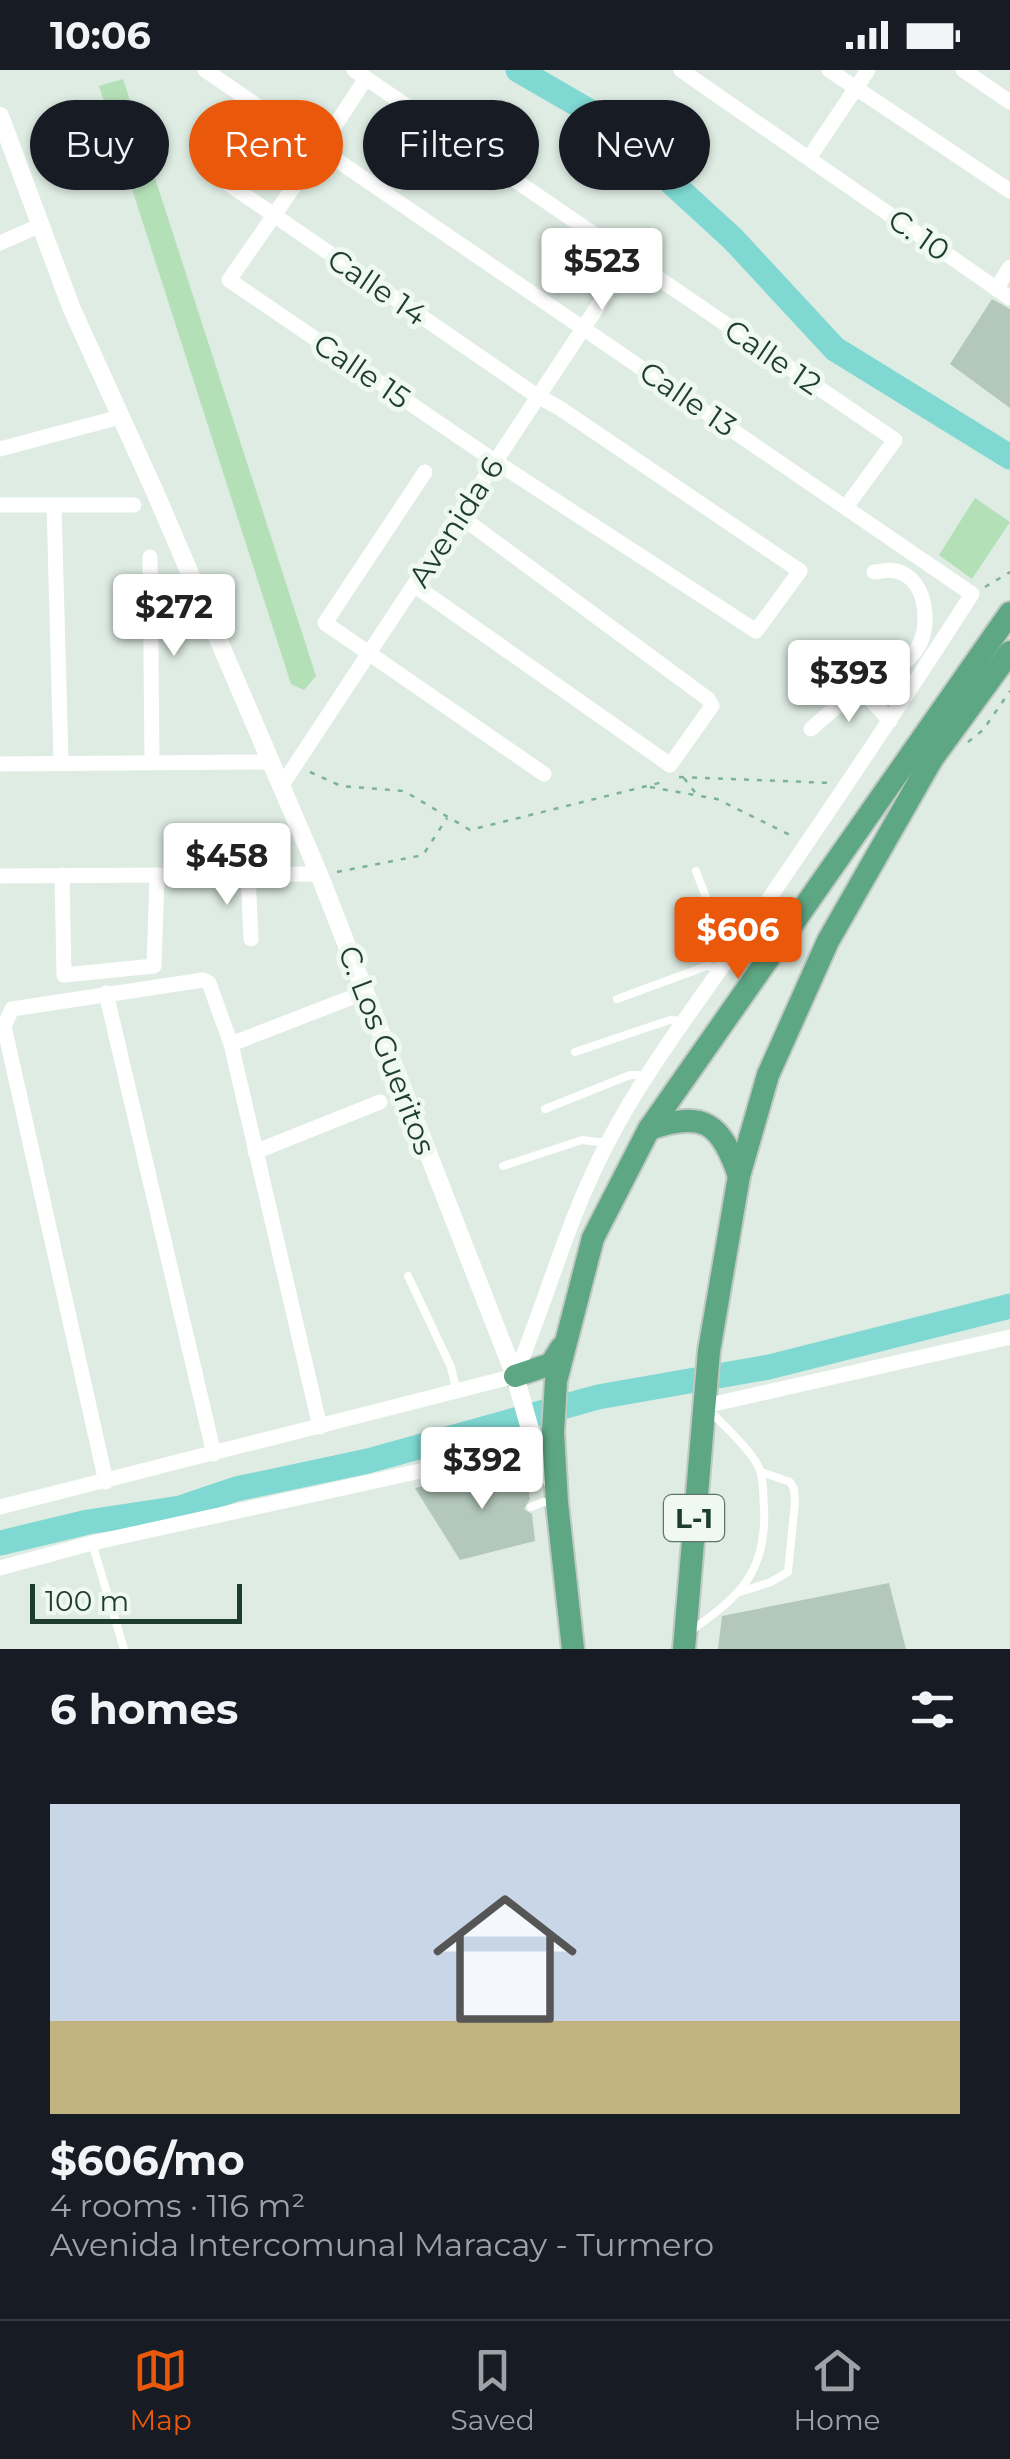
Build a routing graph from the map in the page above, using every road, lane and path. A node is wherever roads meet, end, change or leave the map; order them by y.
1 (205, 70) edge
2 (681, 70) edge
3 (829, 70) edge
4 (868, 70) edge
5 (962, 70) edge
6 (360, 74) edge
7 (856, 88) junction
8 (249, 100) edge
9 (1010, 102) edge
10 (343, 107) edge
11 (0, 116) edge
12 (809, 158) junction
13 (343, 164) edge
14 (237, 190) edge
15 (292, 190) edge
16 (1010, 191) edge
17 (274, 216) junction
18 (41, 225) junction
19 (0, 243) edge
20 (630, 259) junction
21 (1010, 267) edge
22 (1003, 293) edge
23 (584, 328) junction
24 (537, 396) junction
25 (120, 416) junction
26 (0, 449) edge
27 (496, 462) junction
28 (425, 472) dead end
29 (0, 505) edge
30 (54, 505) junction
31 (134, 506) dead end
32 (846, 508) junction
33 (460, 516) junction
34 (150, 557) dead end
35 (874, 572) dead end
36 (1010, 572) edge
37 (414, 585) junction
38 (972, 594) junction
39 (1010, 613) edge
40 (1010, 652) edge
41 (368, 654) junction
42 (861, 689) junction
43 (1010, 691) edge
44 (890, 721) junction
45 (810, 729) dead end
46 (960, 749) dead end
47 (152, 760) junction
48 (62, 761) junction
49 (271, 762) junction
50 (0, 764) edge
51 (295, 765) junction
52 (544, 774) dead end
53 (683, 776) junction
54 (282, 784) junction
55 (848, 784) junction
56 (645, 786) junction
57 (698, 796) junction
58 (447, 816) junction
59 (807, 843) junction
60 (696, 871) dead end
61 (248, 874) junction
62 (320, 874) junction
63 (156, 875) junction
64 (0, 876) edge
65 (62, 876) junction
66 (250, 940) dead end
67 (732, 953) junction
68 (720, 968) junction
69 (106, 993) junction
70 (363, 993) junction
71 (617, 998) dead end
72 (684, 1021) junction
73 (231, 1044) junction
74 (575, 1052) dead end
75 (647, 1075) junction
76 (380, 1102) dead end
77 (545, 1109) dead end
78 (649, 1129) junction
79 (607, 1143) junction
80 (256, 1152) junction
81 (502, 1166) dead end
82 (739, 1176) junction
83 (408, 1276) dead end
84 (1010, 1337) edge
85 (563, 1345) junction
86 (517, 1386) junction
87 (458, 1394) junction
88 (706, 1397) junction
89 (320, 1427) junction
90 (540, 1438) junction
91 (214, 1454) junction
92 (760, 1472) junction
93 (106, 1482) junction
94 (556, 1494) junction
95 (0, 1507) edge
96 (531, 1507) dead end
97 (92, 1543) junction
98 (0, 1568) edge
99 (738, 1592) junction
100 (684, 1642) edge
101 (124, 1649) edge
102 (573, 1649) edge

1 - 8 street, Calle 13
2 - 12 street, C. 10
3 - 7 street
4 - 7 street
5 - 9 street
6 - 10 street
6 - 20 street, Calle 12
7 - 12 street
7 - 16 street
11 - 18 street, C. Los Gueritos
12 - 22 street, C. 10
13 - 23 street, Calle 13
14 - 17 street, Calle 14
15 - 17 street
17 - 24 street, Calle 14
17 - 27 street, Calle 15
18 - 19 street
18 - 25 street, C. Los Gueritos
20 - 23 street, Avenida 6
20 - 32 street, Calle 12
21 - 22 street
23 - 24 street, Avenida 6
23 - 32 street, Calle 13
24 - 27 street, Avenida 6
24 - 27 street, Calle 14
25 - 26 street
25 - 49 street, C. Los Gueritos
27 - 33 street, Avenida 6
28 - 41 street
29 - 30 street
30 - 31 street
30 - 48 street
32 - 38 street, Calle 13
33 - 37 street, Avenida 6
33 - 37 street
34 - 47 street
35 - 42 street
36 - 38 path
37 - 41 street, Avenida 6
38 - 44 street
39 - 78 main road
40 - 82 main road, L-1
41 - 51 street, Avenida 6
41 - 52 street
42 - 44 street
42 - 45 street
43 - 46 path
44 - 55 street
47 - 48 street
47 - 49 street
48 - 50 street
49 - 54 street, C. Los Gueritos
51 - 54 street, Avenida 6
51 - 58 path
53 - 55 path
53 - 56 path
53 - 57 path
54 - 62 street, C. Los Gueritos
55 - 59 street
56 - 57 path
56 - 58 path
57 - 59 path
58 - 62 path
59 - 67 street
60 - 67 lane
61 - 62 street
61 - 63 street
61 - 66 street
62 - 70 street, C. Los Gueritos
63 - 65 street
63 - 65 street
64 - 65 street
67 - 68 street
68 - 71 lane
68 - 72 street
69 - 73 street
69 - 91 street
69 - 93 street
70 - 73 street
70 - 86 street, C. Los Gueritos
72 - 74 lane
72 - 75 street
73 - 80 street
75 - 77 lane
75 - 79 street
76 - 80 street
78 - 82 main road
78 - 85 main road
79 - 81 lane
79 - 86 street
80 - 89 street
82 - 88 main road, L-1
83 - 87 lane
84 - 88 street
85 - 86 main road
85 - 90 main road
86 - 87 street
86 - 90 street, C. Los Gueritos
87 - 89 street
88 - 92 lane
88 - 100 main road, L-1
89 - 91 street
90 - 94 main road
90 - 97 street
91 - 93 street
92 - 99 lane
92 - 99 lane
93 - 95 street
94 - 96 lane
94 - 102 main road
97 - 98 street
97 - 101 lane
99 - 100 lane

